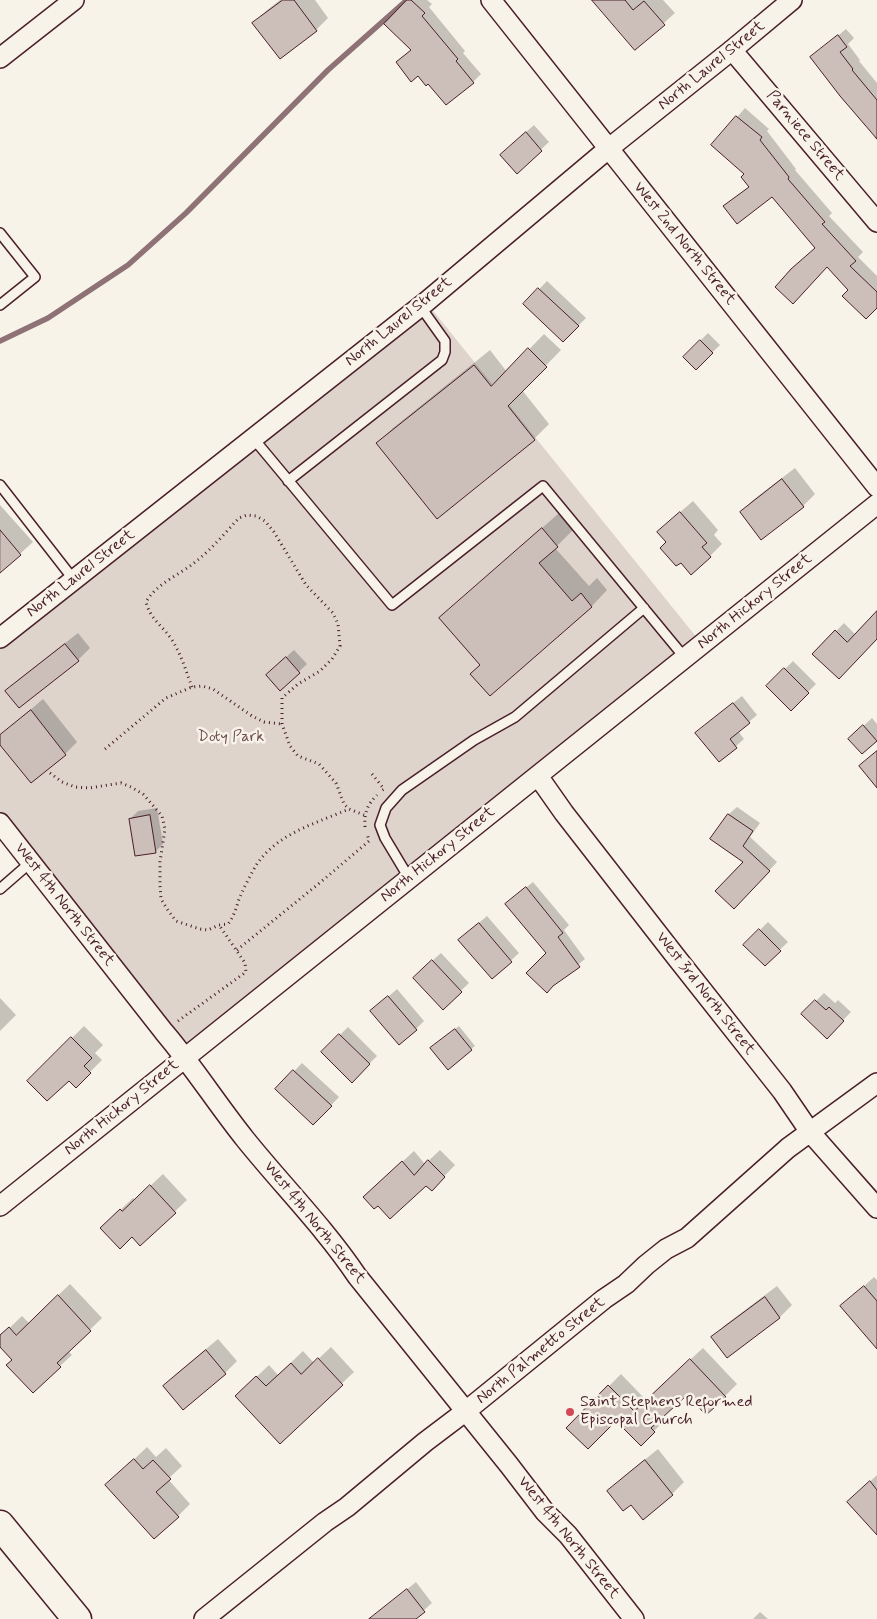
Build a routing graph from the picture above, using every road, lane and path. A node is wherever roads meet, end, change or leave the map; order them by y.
1 (74, 0) edge
2 (491, 0) edge
3 (792, 0) edge
4 (732, 50) junction
5 (0, 58) edge
6 (608, 149) junction
7 (877, 222) edge
8 (0, 233) edge
9 (0, 306) edge
10 (420, 306) junction
11 (252, 438) junction
12 (288, 481) junction
13 (0, 485) edge
14 (877, 487) edge
15 (877, 504) edge
16 (74, 580) junction
17 (644, 608) junction
18 (0, 638) edge
19 (685, 658) junction
20 (192, 687) junction
21 (282, 724) junction
22 (105, 749) dead end
23 (50, 773) dead end
24 (372, 774) dead end
25 (538, 776) junction
26 (349, 808) junction
27 (364, 815) junction
28 (0, 823) edge
29 (31, 862) junction
30 (409, 878) junction
31 (0, 889) edge
32 (218, 925) junction
33 (237, 950) junction
34 (164, 1032) junction
35 (186, 1057) junction
36 (877, 1083) edge
37 (810, 1132) junction
38 (1, 1203) edge
39 (877, 1208) edge
40 (466, 1411) junction
41 (0, 1525) edge
42 (77, 1619) edge
43 (204, 1619) edge
44 (634, 1619) edge

1 - 5 street
2 - 6 street, West 2nd North Street
3 - 4 street, North Laurel Street
4 - 6 street, North Laurel Street
4 - 7 street, Parniece Street
6 - 10 street, North Laurel Street
6 - 14 street, West 2nd North Street
8 - 9 lane
10 - 11 street, North Laurel Street
10 - 12 lane
11 - 12 lane
11 - 16 street, North Laurel Street
12 - 17 lane
13 - 16 lane
15 - 19 street, North Hickory Street
16 - 18 street, North Laurel Street
17 - 19 lane
17 - 30 lane
19 - 25 street, North Hickory Street
20 - 21 path
20 - 21 path
20 - 22 path
21 - 26 path
23 - 32 path
24 - 27 path
25 - 30 street, North Hickory Street
25 - 37 street, West 3rd North Street
26 - 27 path
26 - 32 path
27 - 33 path
28 - 29 street, West 4th North Street
29 - 31 lane
29 - 34 street, West 4th North Street
30 - 35 street, North Hickory Street
32 - 33 path
33 - 34 path
34 - 35 street, West 4th North Street
35 - 38 street, North Hickory Street
35 - 40 street, West 4th North Street
36 - 37 street, North Palmetto Street
37 - 39 street, West 3rd North Street
37 - 40 street, North Palmetto Street
40 - 43 street, North Palmetto Street
40 - 44 street, West 4th North Street
41 - 42 main road

